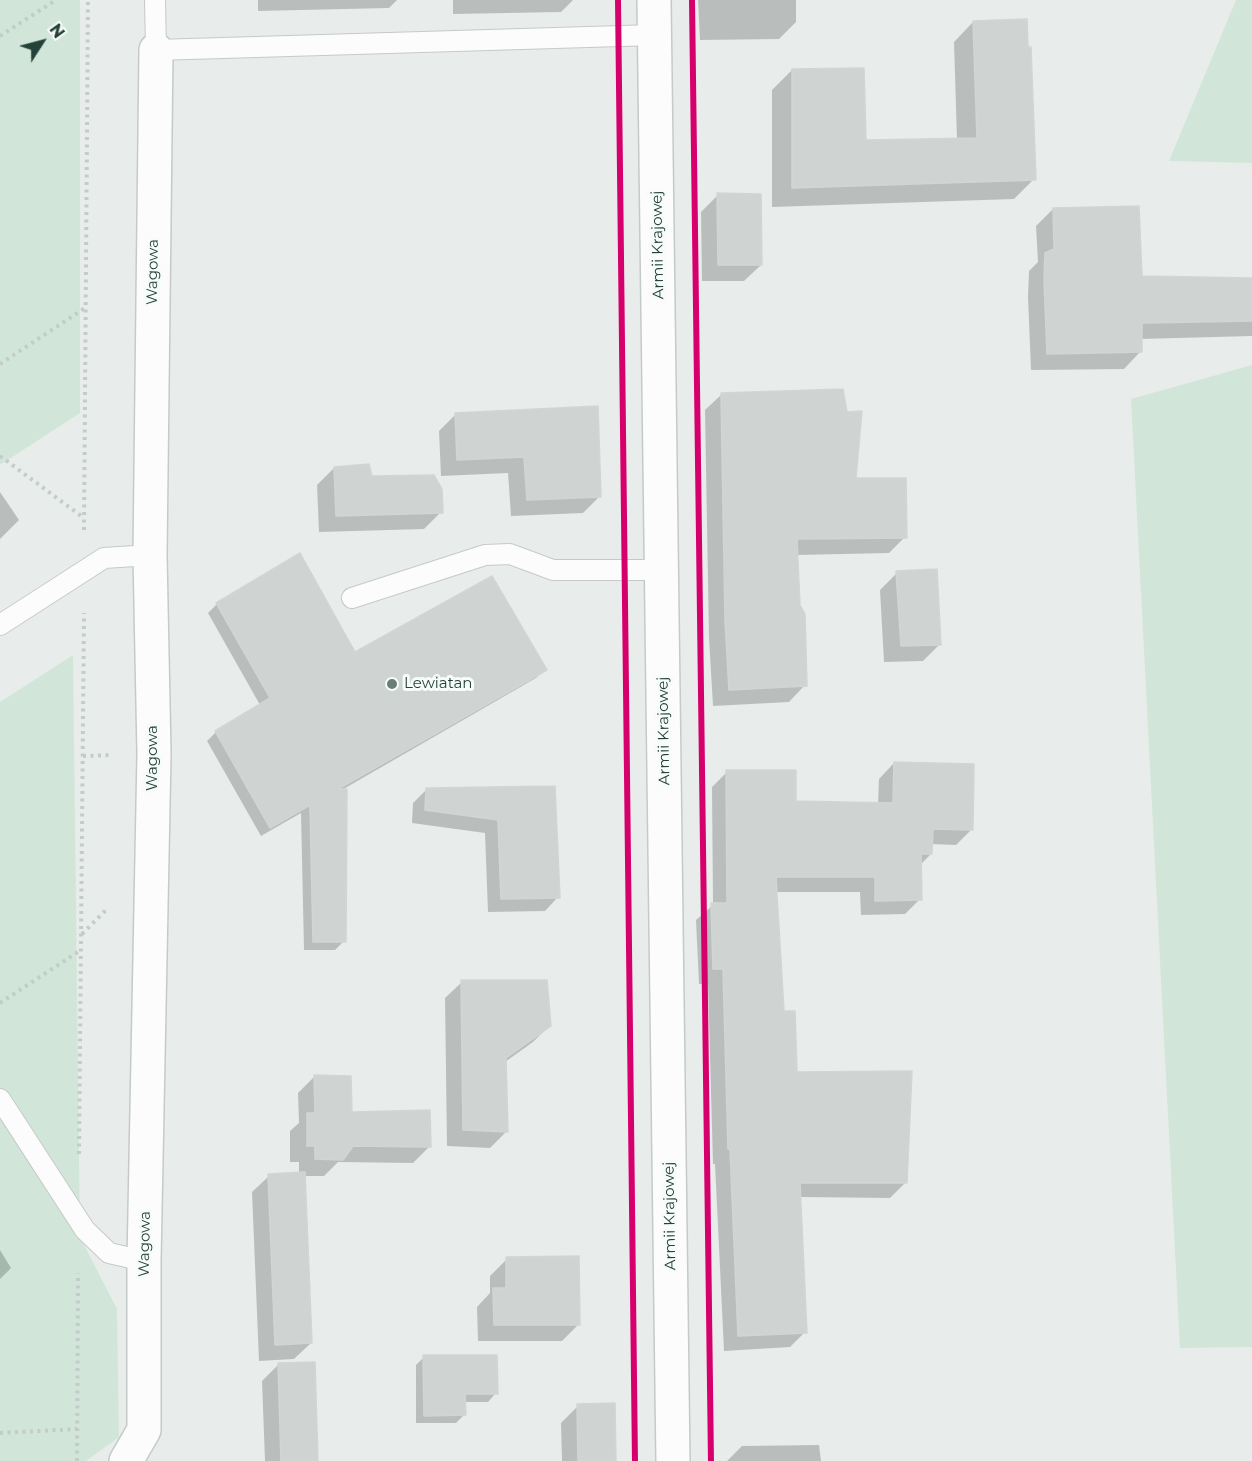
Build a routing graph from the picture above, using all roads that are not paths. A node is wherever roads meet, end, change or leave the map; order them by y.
1 (155, 0) edge
2 (654, 0) edge
3 (655, 35) junction
4 (156, 50) junction
5 (150, 555) junction
6 (662, 570) junction
7 (352, 598) dead end
8 (0, 625) edge
9 (0, 1099) edge
10 (144, 1261) junction
11 (126, 1461) edge
12 (673, 1461) edge

1 - 4 lane
2 - 3 street, Armii Krajowej
3 - 4 lane
3 - 6 street, Armii Krajowej
4 - 5 street, Wagowa
5 - 8 lane
5 - 10 street, Wagowa
6 - 7 lane
6 - 12 street, Armii Krajowej
9 - 10 lane
10 - 11 street, Wagowa

